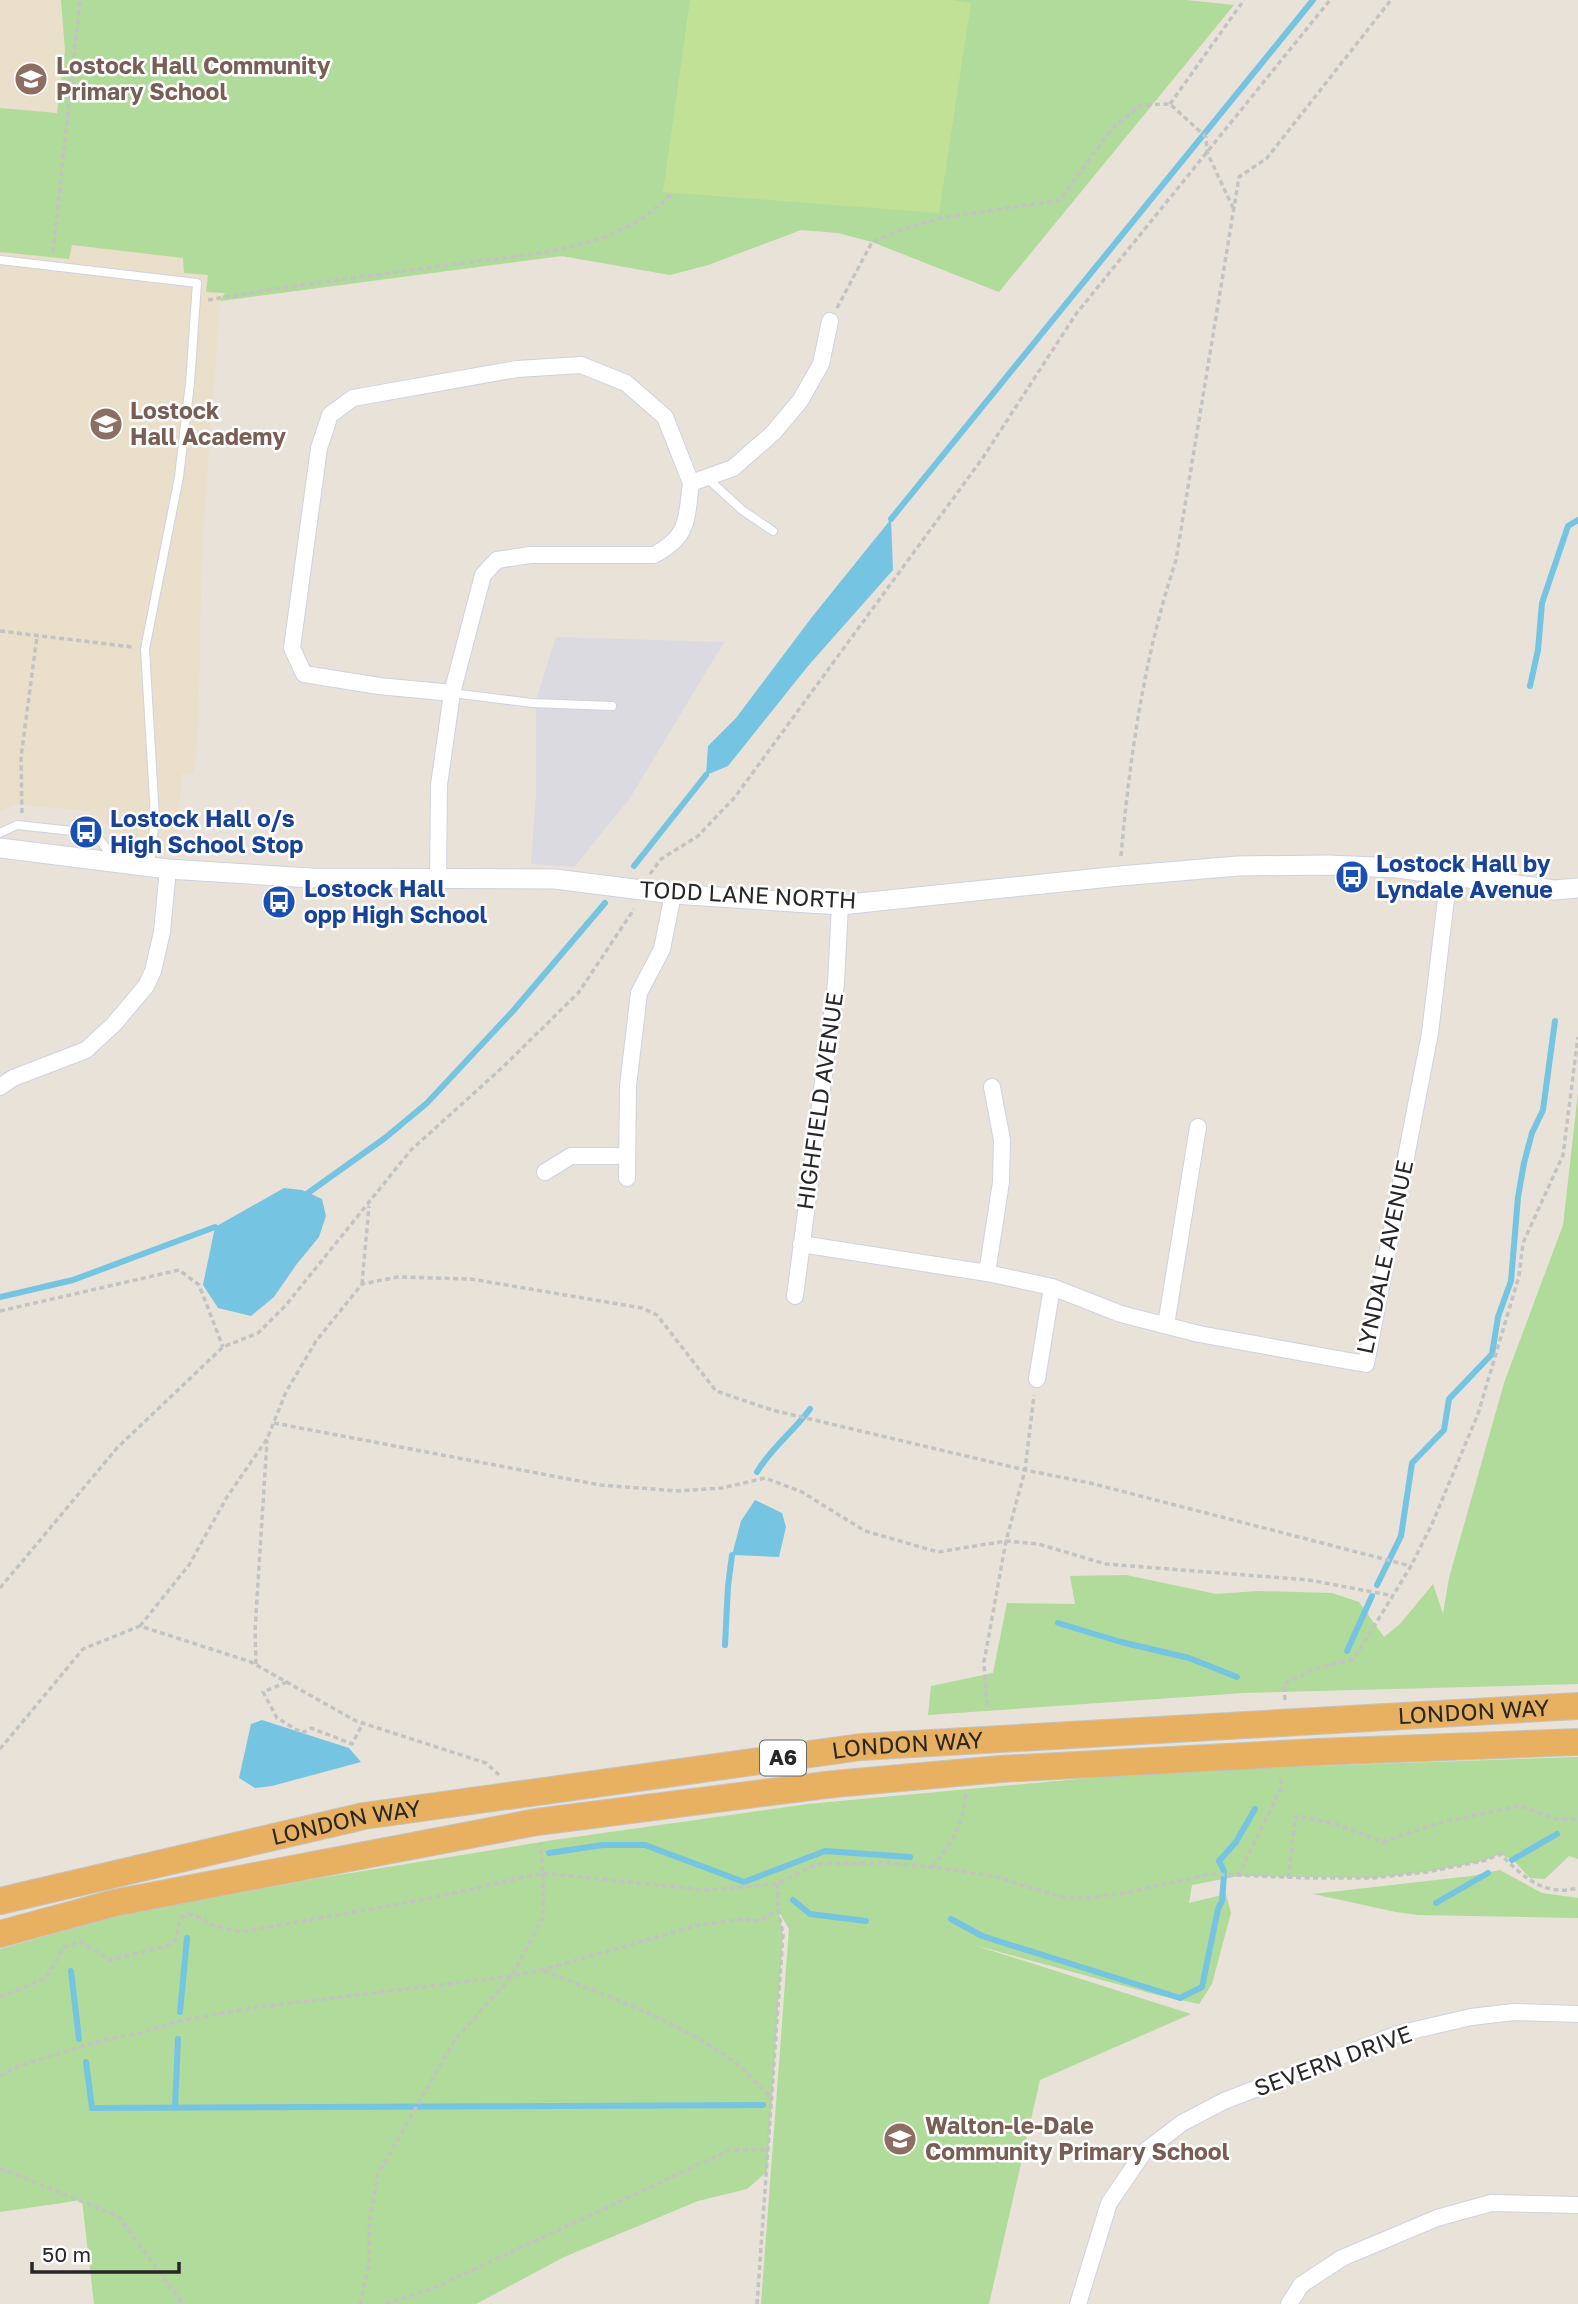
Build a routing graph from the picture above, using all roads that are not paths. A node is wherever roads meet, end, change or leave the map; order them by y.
1 (0, 260) edge
2 (830, 321) road end
3 (698, 480) junction
4 (773, 531) dead end
5 (452, 693) junction
6 (612, 706) dead end
7 (0, 833) edge
8 (0, 848) edge
9 (116, 862) junction
10 (159, 867) junction
11 (1449, 874) junction
12 (438, 878) junction
13 (1578, 887) edge
14 (673, 894) junction
15 (839, 905) junction
16 (0, 1087) edge
17 (992, 1087) dead end
18 (1198, 1127) dead end
19 (627, 1156) junction
20 (545, 1172) dead end
21 (627, 1178) dead end
22 (801, 1244) junction
23 (987, 1273) junction
24 (1052, 1287) junction
25 (795, 1296) dead end
26 (1166, 1325) junction
27 (1037, 1379) road end
28 (1578, 1706) edge
29 (1578, 1742) edge
30 (0, 1900) edge
31 (0, 1934) edge
32 (1578, 2014) edge
33 (1578, 2205) edge
34 (1078, 2304) edge
35 (1289, 2304) edge

1 - 10 lane
2 - 3 street
3 - 4 lane
3 - 5 street
3 - 5 street
5 - 6 lane
5 - 12 street
7 - 9 lane
8 - 9 street, TODD LANE NORTH
9 - 10 street, TODD LANE NORTH
10 - 12 street, TODD LANE NORTH
10 - 16 street
11 - 13 street, TODD LANE NORTH
11 - 15 street, TODD LANE NORTH
11 - 26 street, LYNDALE AVENUE
12 - 14 street, TODD LANE NORTH
14 - 15 street, TODD LANE NORTH
14 - 19 street
15 - 22 street, HIGHFIELD AVENUE
17 - 23 street
18 - 26 street
19 - 20 street
19 - 21 street
22 - 23 street, LYNDALE AVENUE
22 - 25 street, HIGHFIELD AVENUE
23 - 24 street, LYNDALE AVENUE
24 - 26 street, LYNDALE AVENUE
24 - 27 street
28 - 30 highway, LONDON WAY / A6
29 - 31 highway, LONDON WAY / A6
32 - 34 street, SEVERN DRIVE
33 - 35 street

